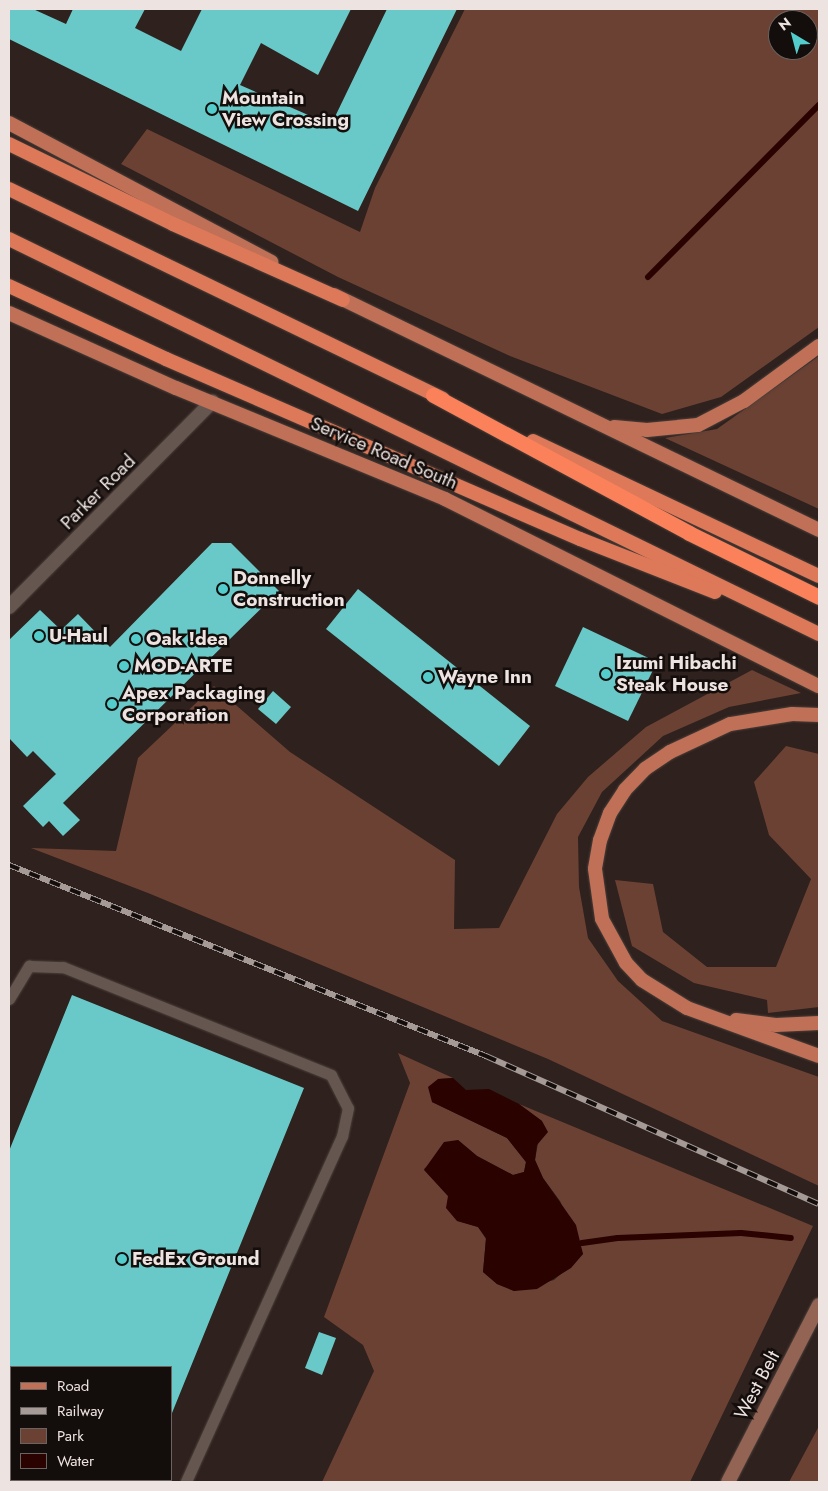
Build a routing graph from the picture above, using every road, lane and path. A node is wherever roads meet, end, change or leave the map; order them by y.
1 (9, 123) edge
2 (9, 144) edge
3 (9, 189) edge
4 (9, 239) edge
5 (9, 286) edge
6 (343, 300) junction
7 (9, 313) edge
8 (819, 346) edge
9 (433, 395) junction
10 (212, 402) junction
11 (600, 425) junction
12 (819, 530) edge
13 (819, 576) edge
14 (819, 597) edge
15 (9, 607) edge
16 (797, 623) junction
17 (819, 634) edge
18 (819, 686) edge
19 (819, 715) edge
20 (9, 998) edge
21 (687, 1008) junction
22 (819, 1023) edge
23 (819, 1056) edge
24 (819, 1305) edge
25 (186, 1482) edge
26 (728, 1482) edge

1 - 6 main road
2 - 6 highway
3 - 9 highway
4 - 16 highway
5 - 16 highway
6 - 11 main road
7 - 10 main road, Service Road South
8 - 11 main road
9 - 13 highway
9 - 14 highway
10 - 15 street, Parker Road
10 - 18 main road, Service Road South
11 - 12 main road
16 - 17 highway
19 - 21 main road
20 - 25 lane
21 - 22 main road
21 - 23 main road
24 - 26 main road, West Belt

